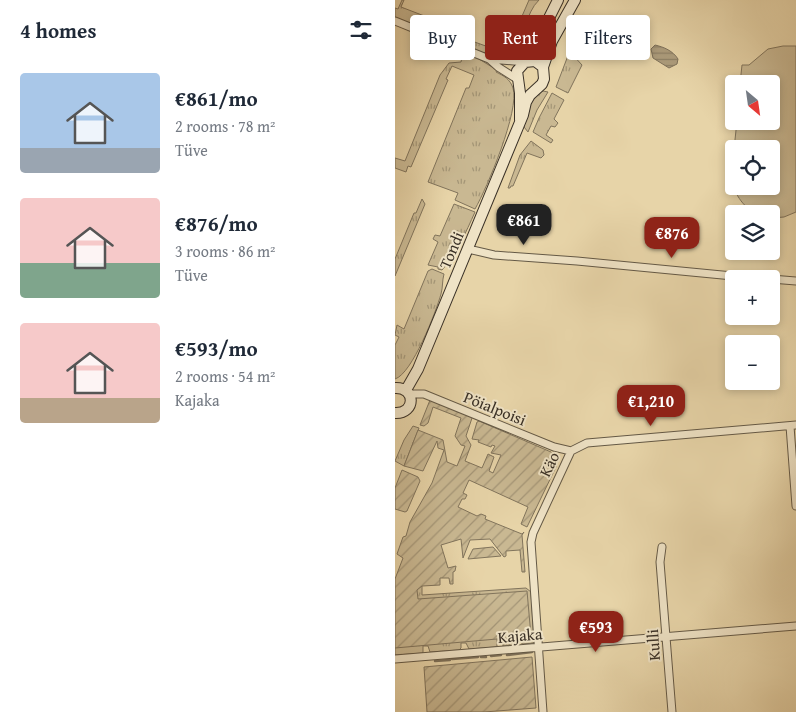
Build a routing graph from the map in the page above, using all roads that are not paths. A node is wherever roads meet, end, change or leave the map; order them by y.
1 (559, 0) edge
2 (575, 0) edge
3 (395, 21) edge
4 (485, 57) edge
5 (490, 60) edge
6 (501, 60) edge
7 (525, 62) junction
8 (543, 67) junction
9 (517, 80) junction
10 (536, 88) junction
11 (520, 120) junction
12 (468, 249) junction
13 (725, 275) edge
14 (780, 280) edge
15 (796, 281) edge
16 (395, 388) edge
17 (408, 392) junction
18 (395, 413) edge
19 (793, 426) edge
20 (571, 451) junction
21 (796, 506) edge
22 (662, 547) dead end
23 (796, 626) edge
24 (667, 636) junction
25 (538, 647) junction
26 (395, 659) edge
27 (543, 712) edge
28 (672, 712) edge

1 - 7 street
2 - 8 street
3 - 4 street
5 - 9 street
6 - 7 street
7 - 8 street
7 - 9 street
8 - 10 street
9 - 10 street
9 - 11 street, Tondi
10 - 11 street, Tondi
11 - 12 street, Tondi
12 - 13 street
12 - 17 street, Tondi
14 - 15 street
16 - 17 street
17 - 18 street, Tondi
17 - 20 street, Pöialpoisi
19 - 20 street, Käo
19 - 21 street
20 - 25 street, Käo
22 - 24 street, Kulli
23 - 24 street, Kajaka
24 - 25 street, Kajaka
24 - 28 street, Kulli
25 - 26 street, Kajaka
25 - 27 street, Käo

